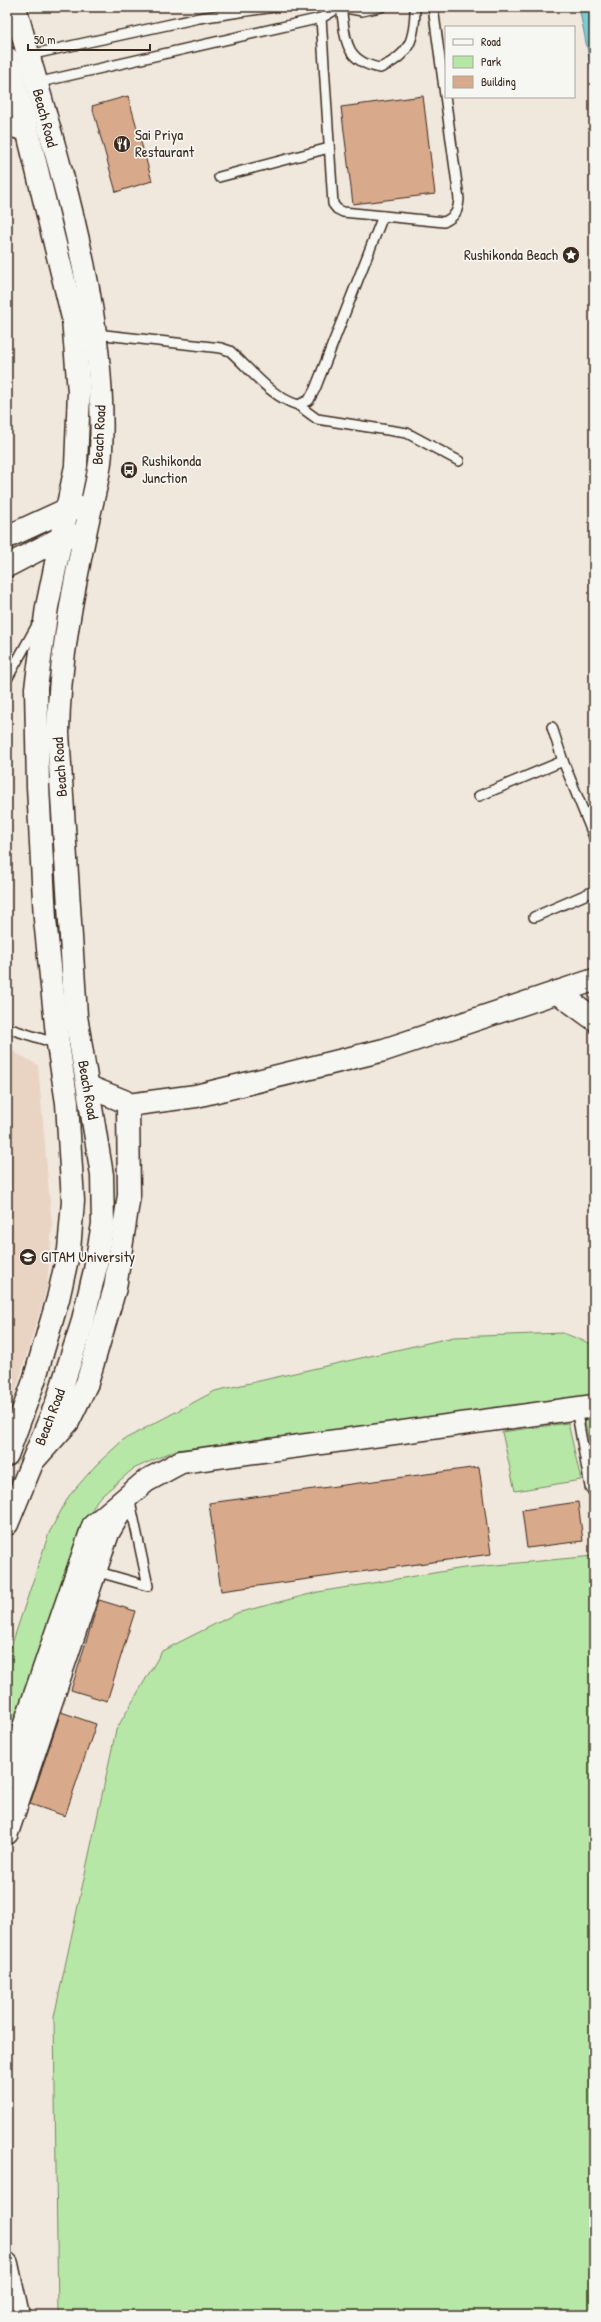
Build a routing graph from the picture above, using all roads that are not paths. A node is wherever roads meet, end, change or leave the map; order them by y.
1 (275, 7) edge
2 (341, 7) edge
3 (381, 7) edge
4 (415, 7) edge
5 (433, 7) edge
6 (362, 9) edge
7 (13, 13) edge
8 (321, 18) junction
9 (29, 55) junction
10 (7, 58) edge
11 (444, 77) edge
12 (36, 82) junction
13 (446, 98) edge
14 (7, 126) edge
15 (28, 133) junction
16 (329, 148) junction
17 (219, 177) dead end
18 (383, 216) junction
19 (96, 334) junction
20 (298, 405) junction
21 (459, 461) dead end
22 (90, 507) junction
23 (68, 509) junction
24 (85, 534) junction
25 (7, 537) edge
26 (61, 538) junction
27 (7, 566) edge
28 (47, 607) junction
29 (7, 679) edge
30 (552, 727) dead end
31 (563, 761) junction
32 (479, 796) dead end
33 (593, 832) edge
34 (594, 891) edge
35 (534, 917) dead end
36 (594, 980) edge
37 (557, 992) junction
38 (594, 1019) edge
39 (7, 1028) edge
40 (69, 1043) junction
41 (89, 1087) junction
42 (128, 1105) junction
43 (585, 1407) edge
44 (7, 1455) edge
45 (33, 1461) junction
46 (594, 1493) edge
47 (129, 1496) junction
48 (7, 1524) edge
49 (95, 1571) junction
50 (7, 1776) edge
51 (7, 1833) edge
52 (7, 2264) edge
53 (18, 2315) edge

1 - 9 lane
2 - 4 lane
2 - 6 lane
2 - 8 lane
3 - 6 lane
5 - 11 lane
7 - 9 main road, Beach Road
8 - 12 lane
8 - 16 lane
9 - 12 main road, Beach Road
10 - 15 main road
12 - 19 main road, Beach Road
13 - 18 lane
14 - 15 street
15 - 23 main road
16 - 17 lane
16 - 18 lane
18 - 20 lane
19 - 20 lane
19 - 22 main road, Beach Road
20 - 21 lane
22 - 23 main road
22 - 24 main road, Beach Road
23 - 25 main road
23 - 26 main road
24 - 26 main road
24 - 40 main road, Beach Road
26 - 27 main road
26 - 28 main road
28 - 29 lane
28 - 40 main road
30 - 31 lane
31 - 32 lane
31 - 33 lane
34 - 35 lane
36 - 37 main road
37 - 38 main road
37 - 42 main road
39 - 40 lane
40 - 41 main road, Beach Road
40 - 44 main road
41 - 42 main road
41 - 45 main road, Beach Road
42 - 45 main road
43 - 46 lane
43 - 47 main road
45 - 48 main road, Beach Road
47 - 49 main road
47 - 49 lane
47 - 50 main road
49 - 51 main road
52 - 53 main road

